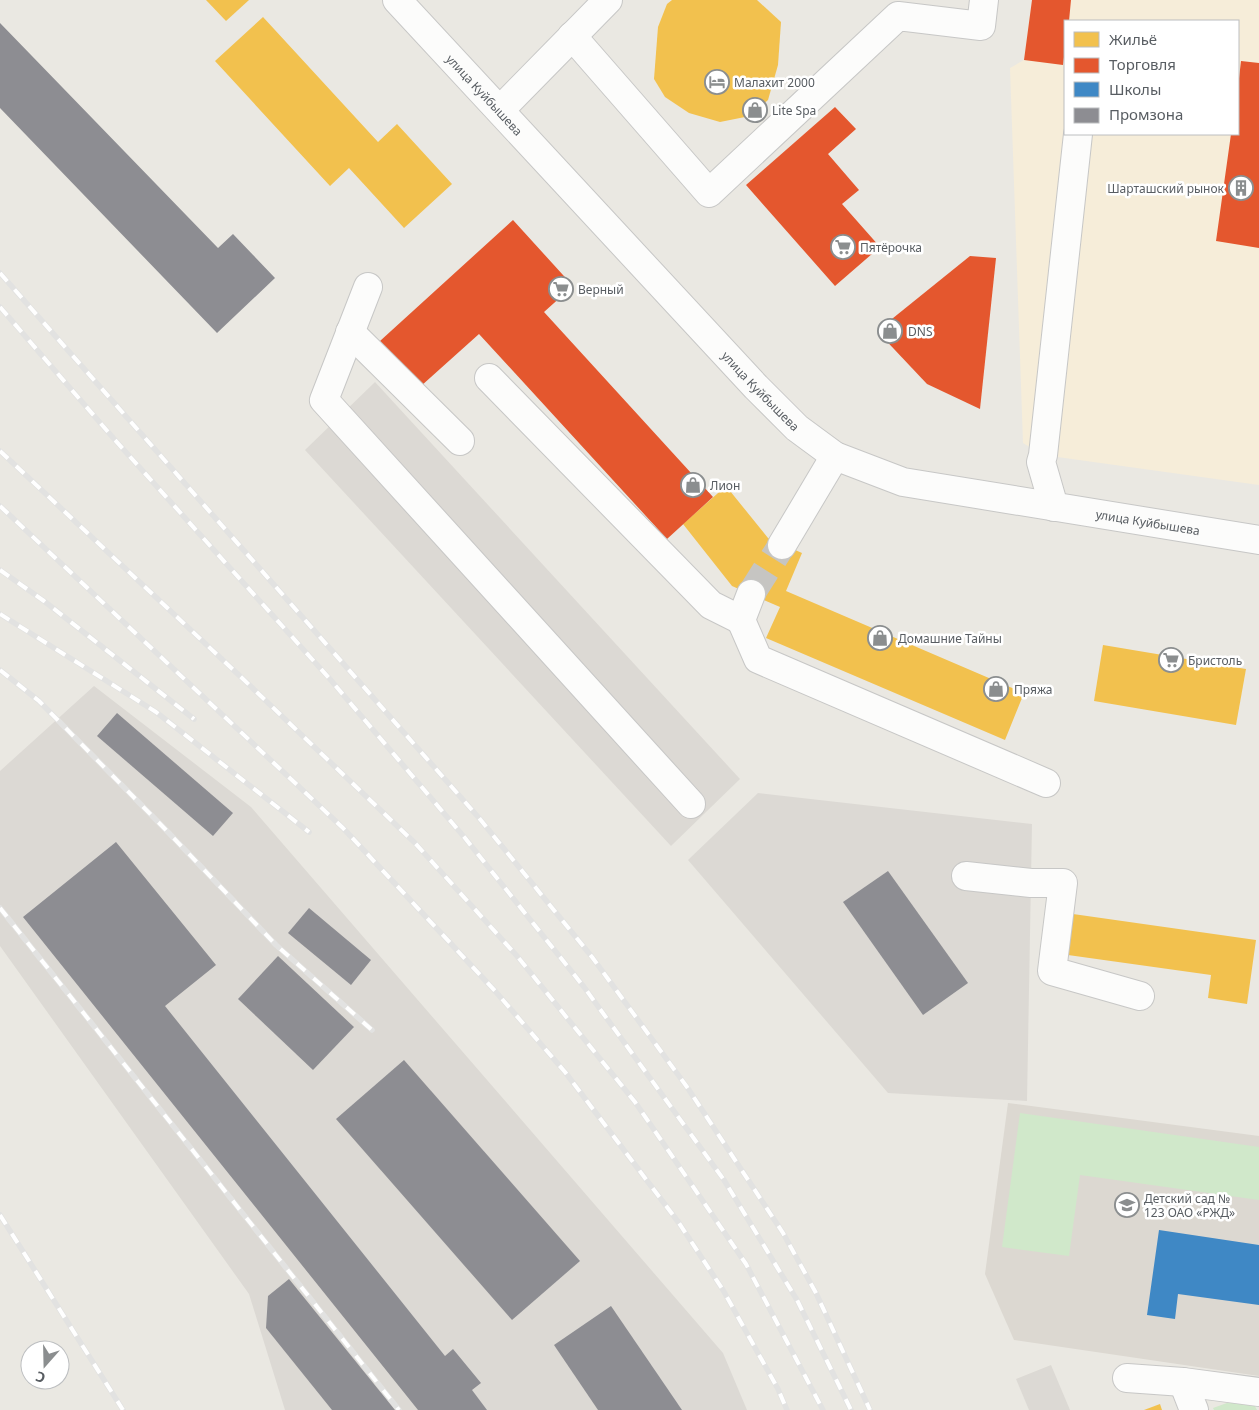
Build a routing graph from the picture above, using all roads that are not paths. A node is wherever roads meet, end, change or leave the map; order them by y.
1 (397, 0) edge
2 (608, 0) edge
3 (984, 0) edge
4 (572, 36) junction
5 (500, 110) junction
6 (1078, 135) edge
7 (368, 287) dead end
8 (350, 332) junction
9 (489, 378) dead end
10 (460, 441) dead end
11 (835, 456) junction
12 (1054, 507) junction
13 (1259, 540) edge
14 (782, 545) tunnel mouth
15 (751, 594) tunnel mouth
16 (741, 620) junction
17 (1046, 782) dead end
18 (690, 804) dead end
19 (966, 876) dead end
20 (1140, 996) dead end
21 (1127, 1378) dead end
22 (1183, 1382) junction
23 (1259, 1392) edge
24 (1194, 1410) edge

1 - 5 street, улица Куйбышева
2 - 4 street
3 - 4 street
4 - 5 street
5 - 11 street, улица Куйбышева
6 - 12 street
7 - 8 street
8 - 10 street
8 - 18 street
9 - 16 street
11 - 12 street, улица Куйбышева
11 - 14 street
12 - 13 street, улица Куйбышева
15 - 16 street
16 - 17 street
19 - 20 street
21 - 22 street
22 - 23 street
22 - 24 street

